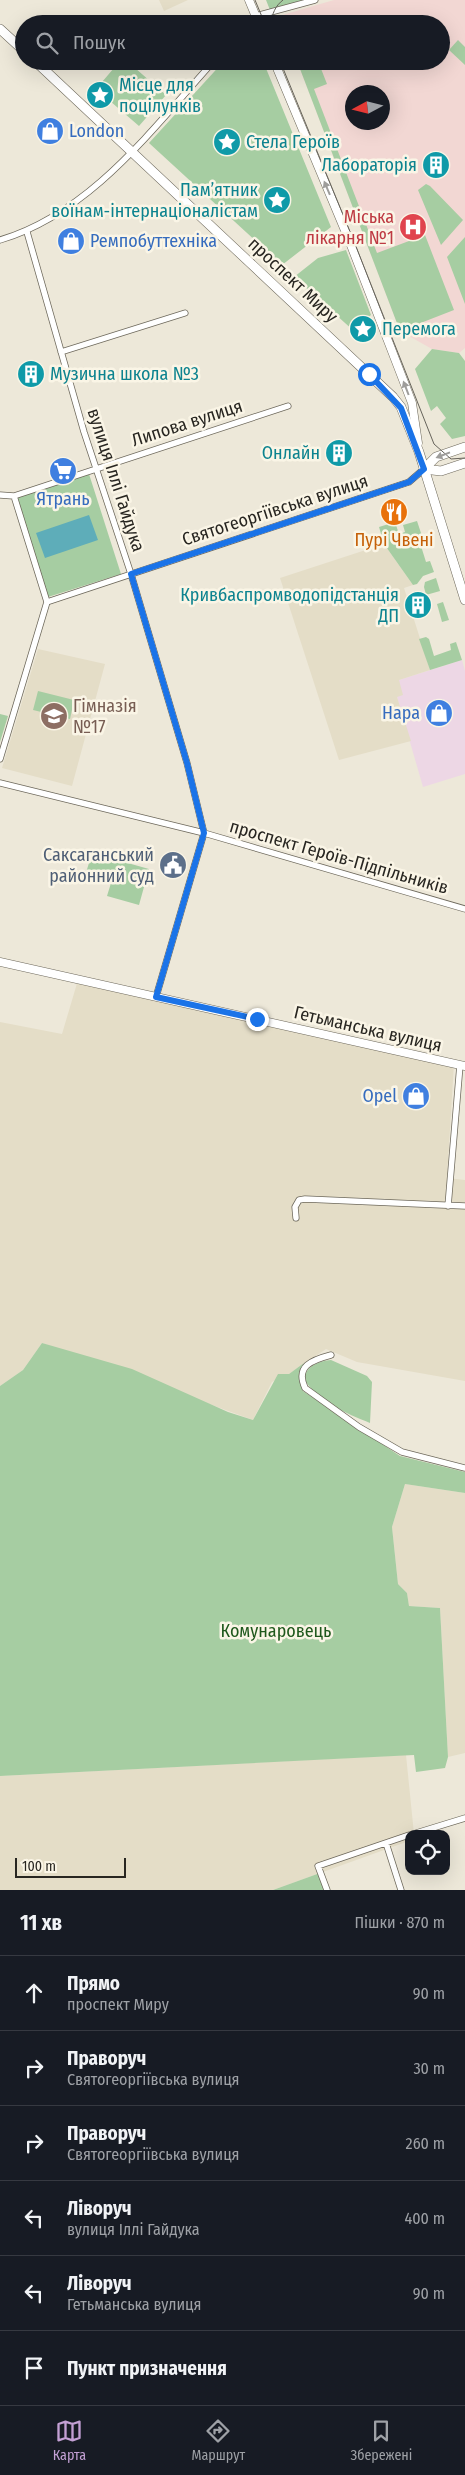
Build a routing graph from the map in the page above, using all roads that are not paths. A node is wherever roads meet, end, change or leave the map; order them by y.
1 (249, 0) edge
2 (315, 0) edge
3 (255, 15) edge
4 (272, 15) edge
5 (0, 29) edge
6 (15, 43) edge
7 (45, 70) edge
8 (206, 70) edge
9 (278, 70) edge
10 (131, 151) junction
11 (27, 232) junction
12 (0, 240) edge
13 (185, 313) dead end
14 (61, 352) junction
15 (288, 406) dead end
16 (465, 448) edge
17 (419, 452) junction
18 (465, 463) edge
19 (96, 469) junction
20 (424, 469) junction
21 (0, 495) edge
22 (14, 496) junction
23 (131, 574) junction
24 (465, 600) edge
25 (46, 602) junction
26 (0, 759) edge
27 (0, 783) edge
28 (204, 833) junction
29 (465, 909) edge
30 (0, 962) edge
31 (156, 997) junction
32 (462, 1066) edge
33 (448, 1206) junction
34 (465, 1206) edge
35 (296, 1218) dead end
36 (331, 1355) dead end
37 (465, 1468) edge
38 (465, 1818) edge
39 (426, 1830) edge
40 (405, 1836) edge
41 (386, 1843) junction
42 (327, 1890) edge
43 (401, 1890) edge

1 - 3 street
2 - 4 street
5 - 6 main road
7 - 10 main road, проспект Миру
8 - 10 street
17 -> 9 street
10 - 11 street
10 - 17 main road, проспект Миру
11 - 12 street
11 - 14 street, вулиця Іллі Гайдука
13 - 14 street
14 - 19 street, вулиця Іллі Гайдука
15 - 19 street, Липова вулиця
16 -> 20 main road, Святогеоргіївська вулиця
17 - 20 main road, проспект Миру
18 - 20 main road
19 - 22 street, Липова вулиця
19 - 23 street, вулиця Іллі Гайдука
20 - 23 street, Святогеоргіївська вулиця
20 - 24 main road, проспект Миру
21 - 22 street
22 - 25 street
23 - 25 street, Святогеоргіївська вулиця
23 - 28 street, вулиця Іллі Гайдука
25 - 26 street
27 - 28 street, проспект Героїв-Підпільників
28 - 29 street, проспект Героїв-Підпільників
28 - 31 street, вулиця Іллі Гайдука
30 - 31 street, Гетьманська вулиця
31 - 32 street, Гетьманська вулиця
32 - 33 street
33 - 34 street
33 - 35 street
36 - 37 street
38 - 39 street
40 - 41 street
41 - 42 street
41 - 43 street

